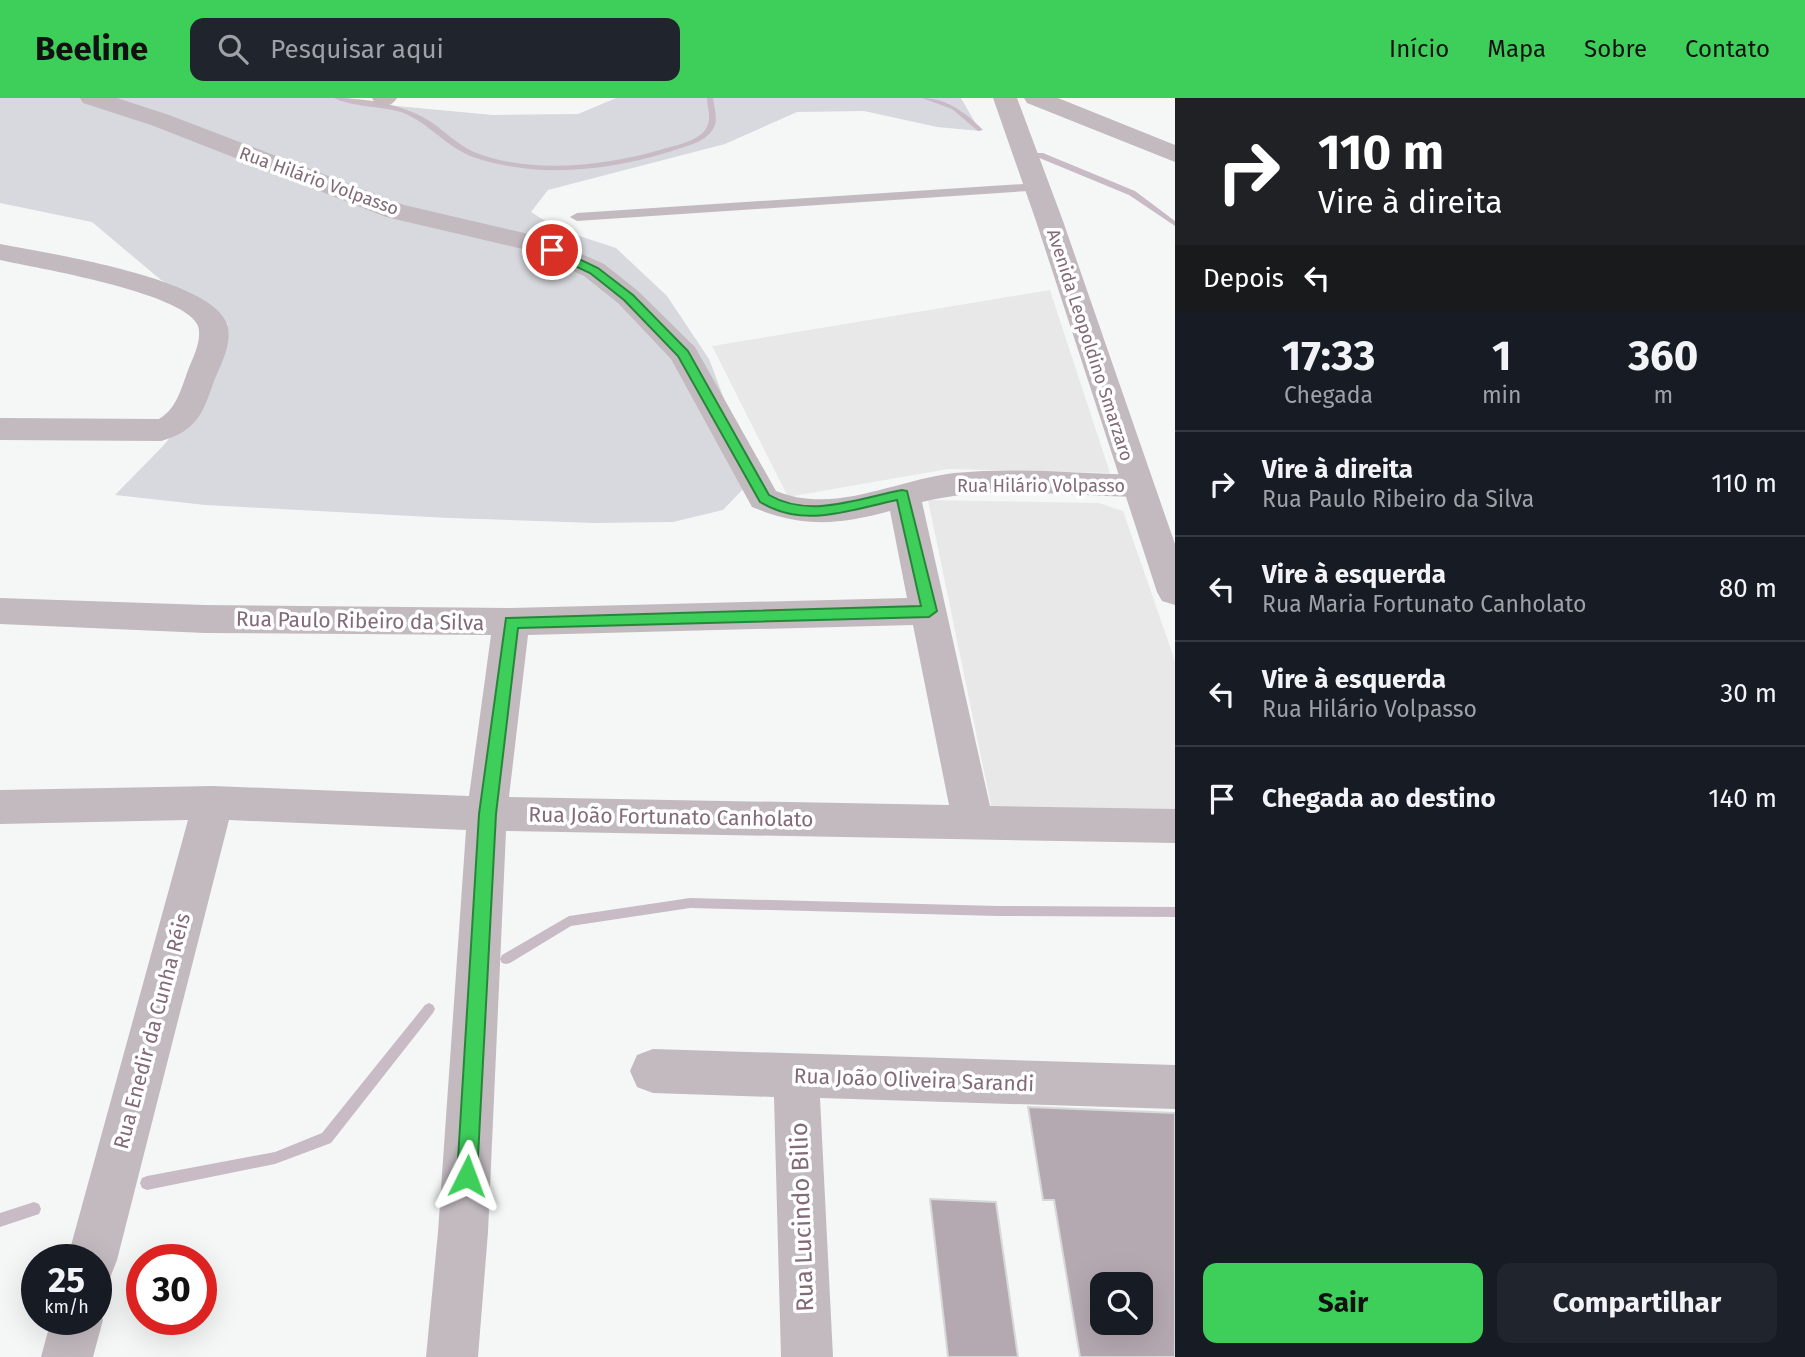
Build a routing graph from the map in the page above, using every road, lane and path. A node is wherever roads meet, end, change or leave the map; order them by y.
1 (92, 98) edge
2 (1005, 98) edge
3 (1035, 98) edge
4 (1175, 154) edge
5 (1039, 187) junction
6 (577, 217) dead end
7 (0, 252) edge
8 (0, 429) edge
9 (1136, 486) junction
10 (902, 495) junction
11 (1175, 592) edge
12 (0, 611) edge
13 (929, 611) junction
14 (511, 622) junction
15 (212, 803) junction
16 (0, 807) edge
17 (487, 814) junction
18 (973, 822) junction
19 (1175, 826) edge
20 (653, 1072) dead end
21 (796, 1076) junction
22 (1175, 1087) edge
23 (96, 1244) edge
24 (73, 1335) edge
25 (67, 1357) edge
26 (452, 1357) edge
27 (807, 1357) edge

1 - 10 street, Rua Hilário Volpasso
2 - 5 street, Avenida Leopoldino Smarzaro
3 - 4 street
5 - 6 lane
5 - 9 street, Avenida Leopoldino Smarzaro
7 - 8 street
9 - 10 street, Rua Hilário Volpasso
9 - 11 street, Avenida Leopoldino Smarzaro
10 - 13 street
12 - 14 street, Rua Paulo Ribeiro da Silva
13 - 14 street, Rua Paulo Ribeiro da Silva
13 - 18 street
14 - 17 street
15 - 16 street, Rua João Fortunato Canholato
15 - 17 street, Rua João Fortunato Canholato
15 - 23 street, Rua Enedir da Cunha Réis
17 - 18 street, Rua João Fortunato Canholato
17 - 26 street
18 - 19 street, Rua João Fortunato Canholato
20 - 21 street, Rua João Oliveira Sarandi
21 - 22 street, Rua João Oliveira Sarandi
21 - 27 street, Rua Lucindo Bilio
24 - 25 street

